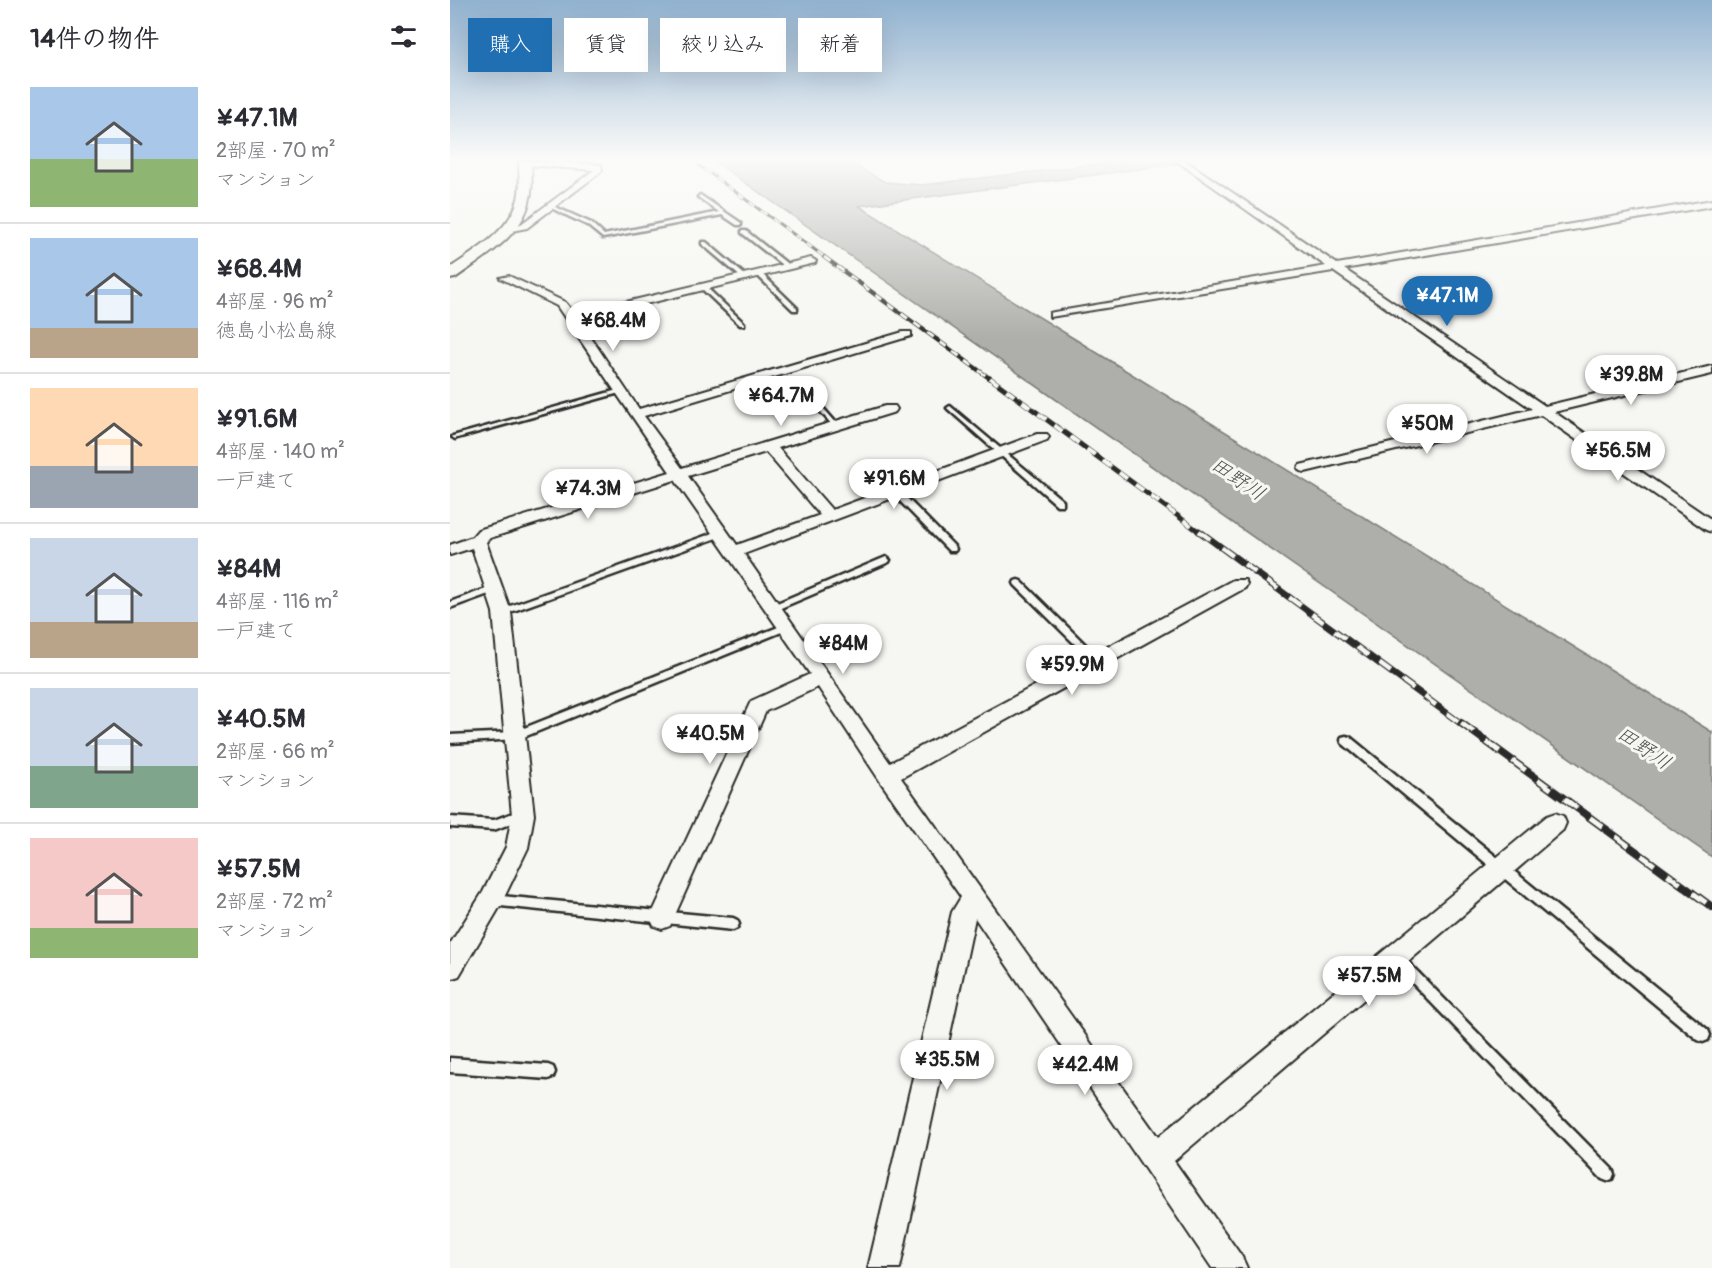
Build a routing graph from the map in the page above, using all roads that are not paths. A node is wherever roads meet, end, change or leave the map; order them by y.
1 (512, 220) edge
2 (532, 220) edge
3 (580, 220) edge
4 (687, 220) edge
5 (733, 220) edge
6 (1266, 220) edge
7 (1611, 220) edge
8 (738, 224) dead end
9 (504, 231) junction
10 (744, 232) dead end
11 (704, 243) dead end
12 (811, 261) dead end
13 (788, 267) junction
14 (1334, 267) junction
15 (452, 271) edge
16 (759, 274) junction
17 (744, 277) junction
18 (505, 278) dead end
19 (703, 287) junction
20 (795, 309) dead end
21 (1054, 315) dead end
22 (573, 318) junction
23 (742, 324) dead end
24 (907, 334) dead end
25 (1712, 370) edge
26 (801, 386) dead end
27 (621, 391) junction
28 (951, 408) dead end
29 (890, 409) dead end
30 (1543, 411) junction
31 (636, 414) junction
32 (836, 426) junction
33 (455, 437) dead end
34 (1042, 437) dead end
35 (770, 447) junction
36 (1000, 453) junction
37 (1305, 468) dead end
38 (681, 475) junction
39 (896, 492) junction
40 (1059, 503) dead end
41 (830, 517) junction
42 (1712, 527) edge
43 (722, 533) junction
44 (478, 541) junction
45 (952, 549) dead end
46 (450, 550) edge
47 (735, 552) junction
48 (886, 560) dead end
49 (1018, 583) dead end
50 (1239, 584) dead end
51 (494, 590) junction
52 (450, 604) edge
53 (773, 608) junction
54 (502, 612) junction
55 (786, 627) junction
56 (1097, 661) junction
57 (822, 677) junction
58 (515, 736) junction
59 (450, 739) edge
60 (1346, 740) dead end
61 (887, 775) junction
62 (523, 814) junction
63 (450, 822) edge
64 (1555, 823) dead end
65 (1502, 868) junction
66 (975, 898) junction
67 (491, 900) junction
68 (662, 918) junction
69 (732, 924) dead end
70 (456, 946) edge
71 (1395, 957) junction
72 (450, 967) edge
73 (1703, 1035) dead end
74 (450, 1065) edge
75 (548, 1072) dead end
76 (1155, 1158) junction
77 (1607, 1174) dead end
78 (884, 1268) edge
79 (1231, 1268) edge

1 - 9 main road
2 - 9 street
3 - 4 lane
5 - 8 lane
6 - 14 street
7 - 14 street
9 - 15 main road
10 - 13 lane
11 - 17 lane
12 - 13 street
13 - 16 street
14 - 21 street
14 - 30 street
16 - 17 street
16 - 20 lane
17 - 19 street
18 - 22 street
19 - 22 street
19 - 23 lane
22 - 27 street
24 - 31 street
25 - 30 street
26 - 32 lane
27 - 31 street
27 - 33 lane
28 - 36 lane
29 - 32 street
30 - 37 street
30 - 42 street
31 - 38 street
32 - 35 street
34 - 36 street
35 - 38 street
35 - 41 street
36 - 39 street
36 - 40 lane
38 - 43 street
38 - 44 street
39 - 41 street
39 - 45 lane
41 - 47 street
43 - 47 street
43 - 54 lane
44 - 46 street
44 - 51 street
47 - 53 street
48 - 53 lane
49 - 56 lane
50 - 56 street
51 - 52 lane
51 - 54 street
53 - 55 street
54 - 58 street
55 - 57 street
55 - 58 lane
56 - 61 street
57 - 61 street
57 - 68 street
58 - 59 lane
58 - 62 street
60 - 65 lane
61 - 66 street
62 - 63 lane
62 - 67 street
64 - 65 street
65 - 71 street
65 - 73 lane
66 - 76 street
66 - 78 street
67 - 68 lane
67 - 70 street
68 - 69 lane
70 - 72 street
71 - 76 street
71 - 77 lane
74 - 75 lane
76 - 79 street

